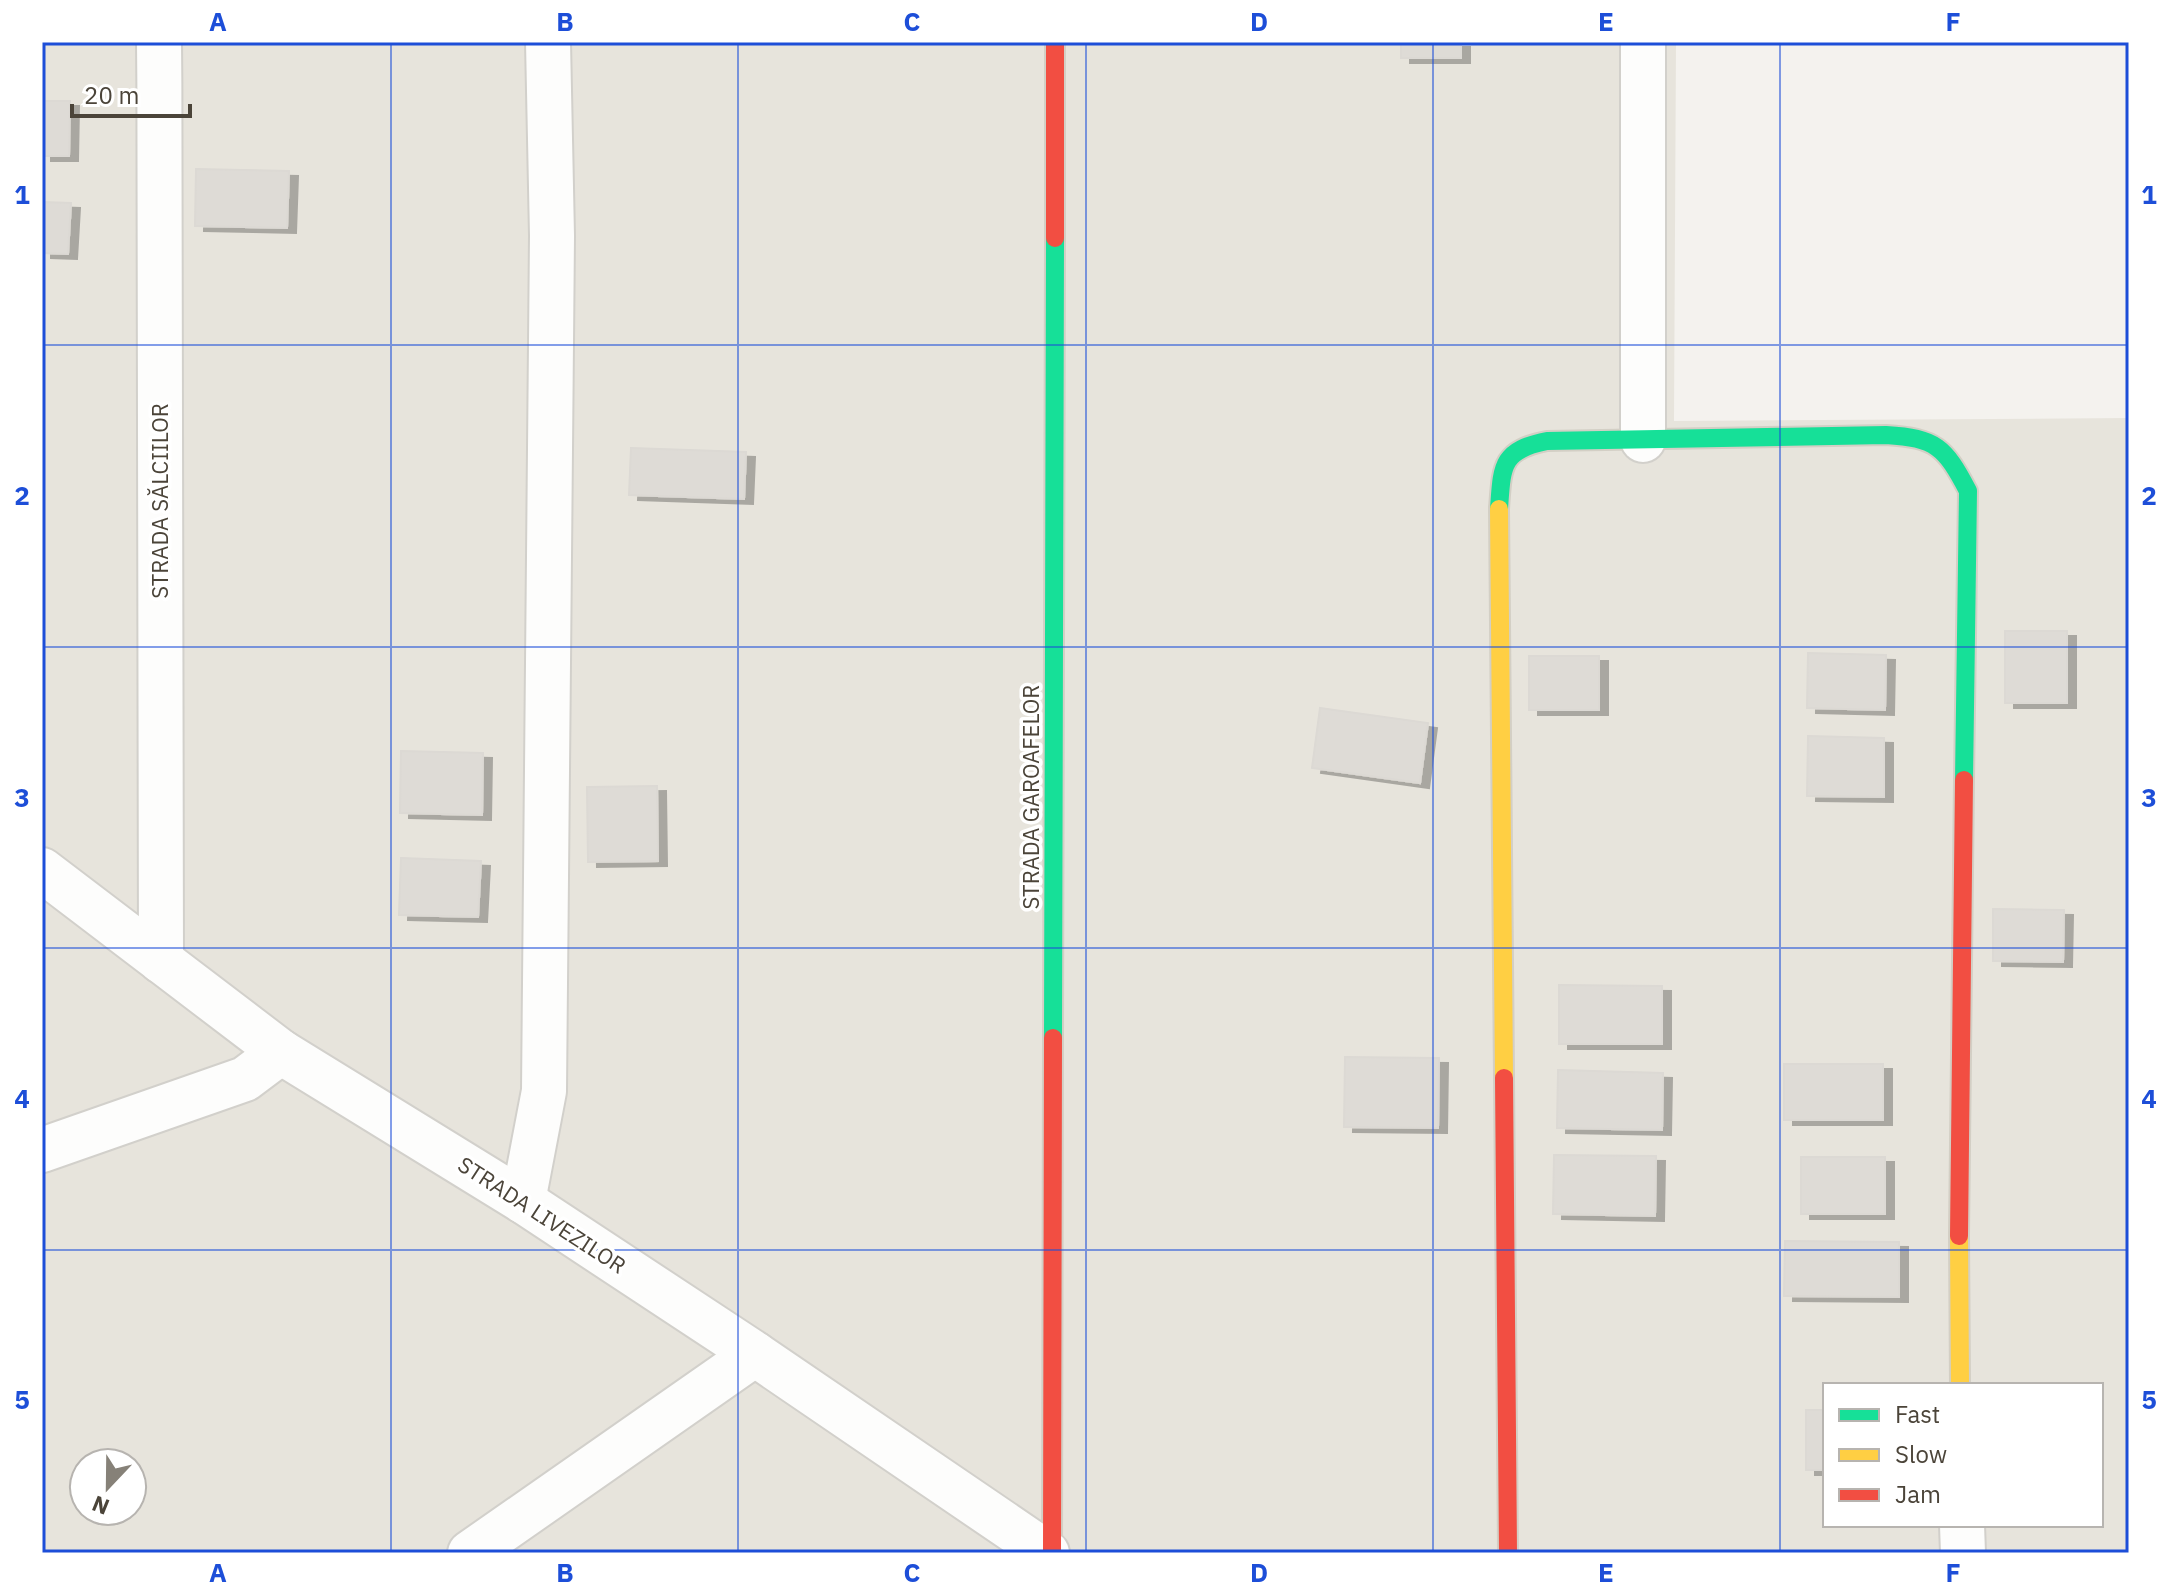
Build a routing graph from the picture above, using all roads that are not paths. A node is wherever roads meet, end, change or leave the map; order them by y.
1 (159, 42) edge
2 (548, 42) edge
3 (1055, 42) edge
4 (1643, 42) edge
5 (1643, 440) junction
6 (42, 870) edge
7 (161, 961) junction
8 (281, 1052) junction
9 (42, 1150) edge
10 (523, 1201) junction
11 (755, 1354) junction
12 (1960, 1383) edge
13 (1962, 1527) edge
14 (470, 1553) edge
15 (1050, 1553) edge
16 (1508, 1553) edge
17 (1963, 1553) edge

1 - 7 street, STRADA SĂLCIILOR
2 - 10 street
3 - 15 street, STRADA GAROAFELOR
4 - 5 street
5 - 12 street
5 - 16 street
6 - 7 street, STRADA LIVEZILOR
7 - 8 street, STRADA LIVEZILOR
8 - 9 street
8 - 10 street, STRADA LIVEZILOR
10 - 11 street, STRADA LIVEZILOR
11 - 14 street
11 - 15 street, STRADA LIVEZILOR
13 - 17 street

